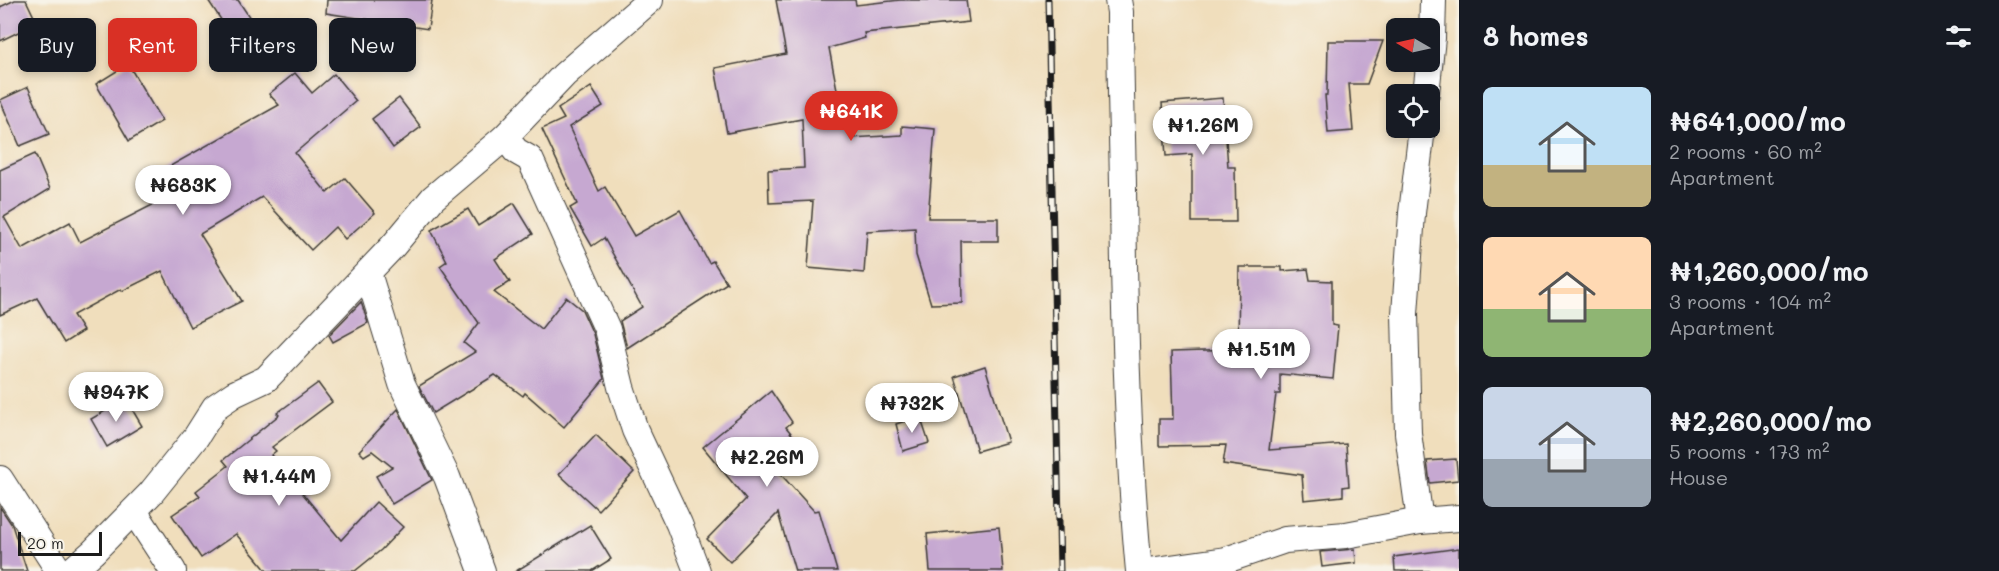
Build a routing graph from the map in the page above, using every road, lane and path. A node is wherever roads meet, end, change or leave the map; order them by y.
1 (650, 0) edge
2 (1118, 0) edge
3 (1432, 0) edge
4 (1427, 84) edge
5 (505, 137) junction
6 (1421, 138) edge
7 (368, 273) junction
8 (0, 479) edge
9 (134, 511) junction
10 (1459, 518) edge
11 (1420, 521) junction
12 (59, 571) edge
13 (71, 571) edge
14 (173, 571) edge
15 (482, 571) edge
16 (697, 571) edge
17 (1139, 571) edge
18 (1149, 571) edge

1 - 5 street
2 - 17 street
3 - 4 street
5 - 7 street
5 - 16 street
6 - 11 street
7 - 9 street
7 - 15 street
8 - 12 street
9 - 13 street
9 - 14 street
10 - 11 street
11 - 18 street

